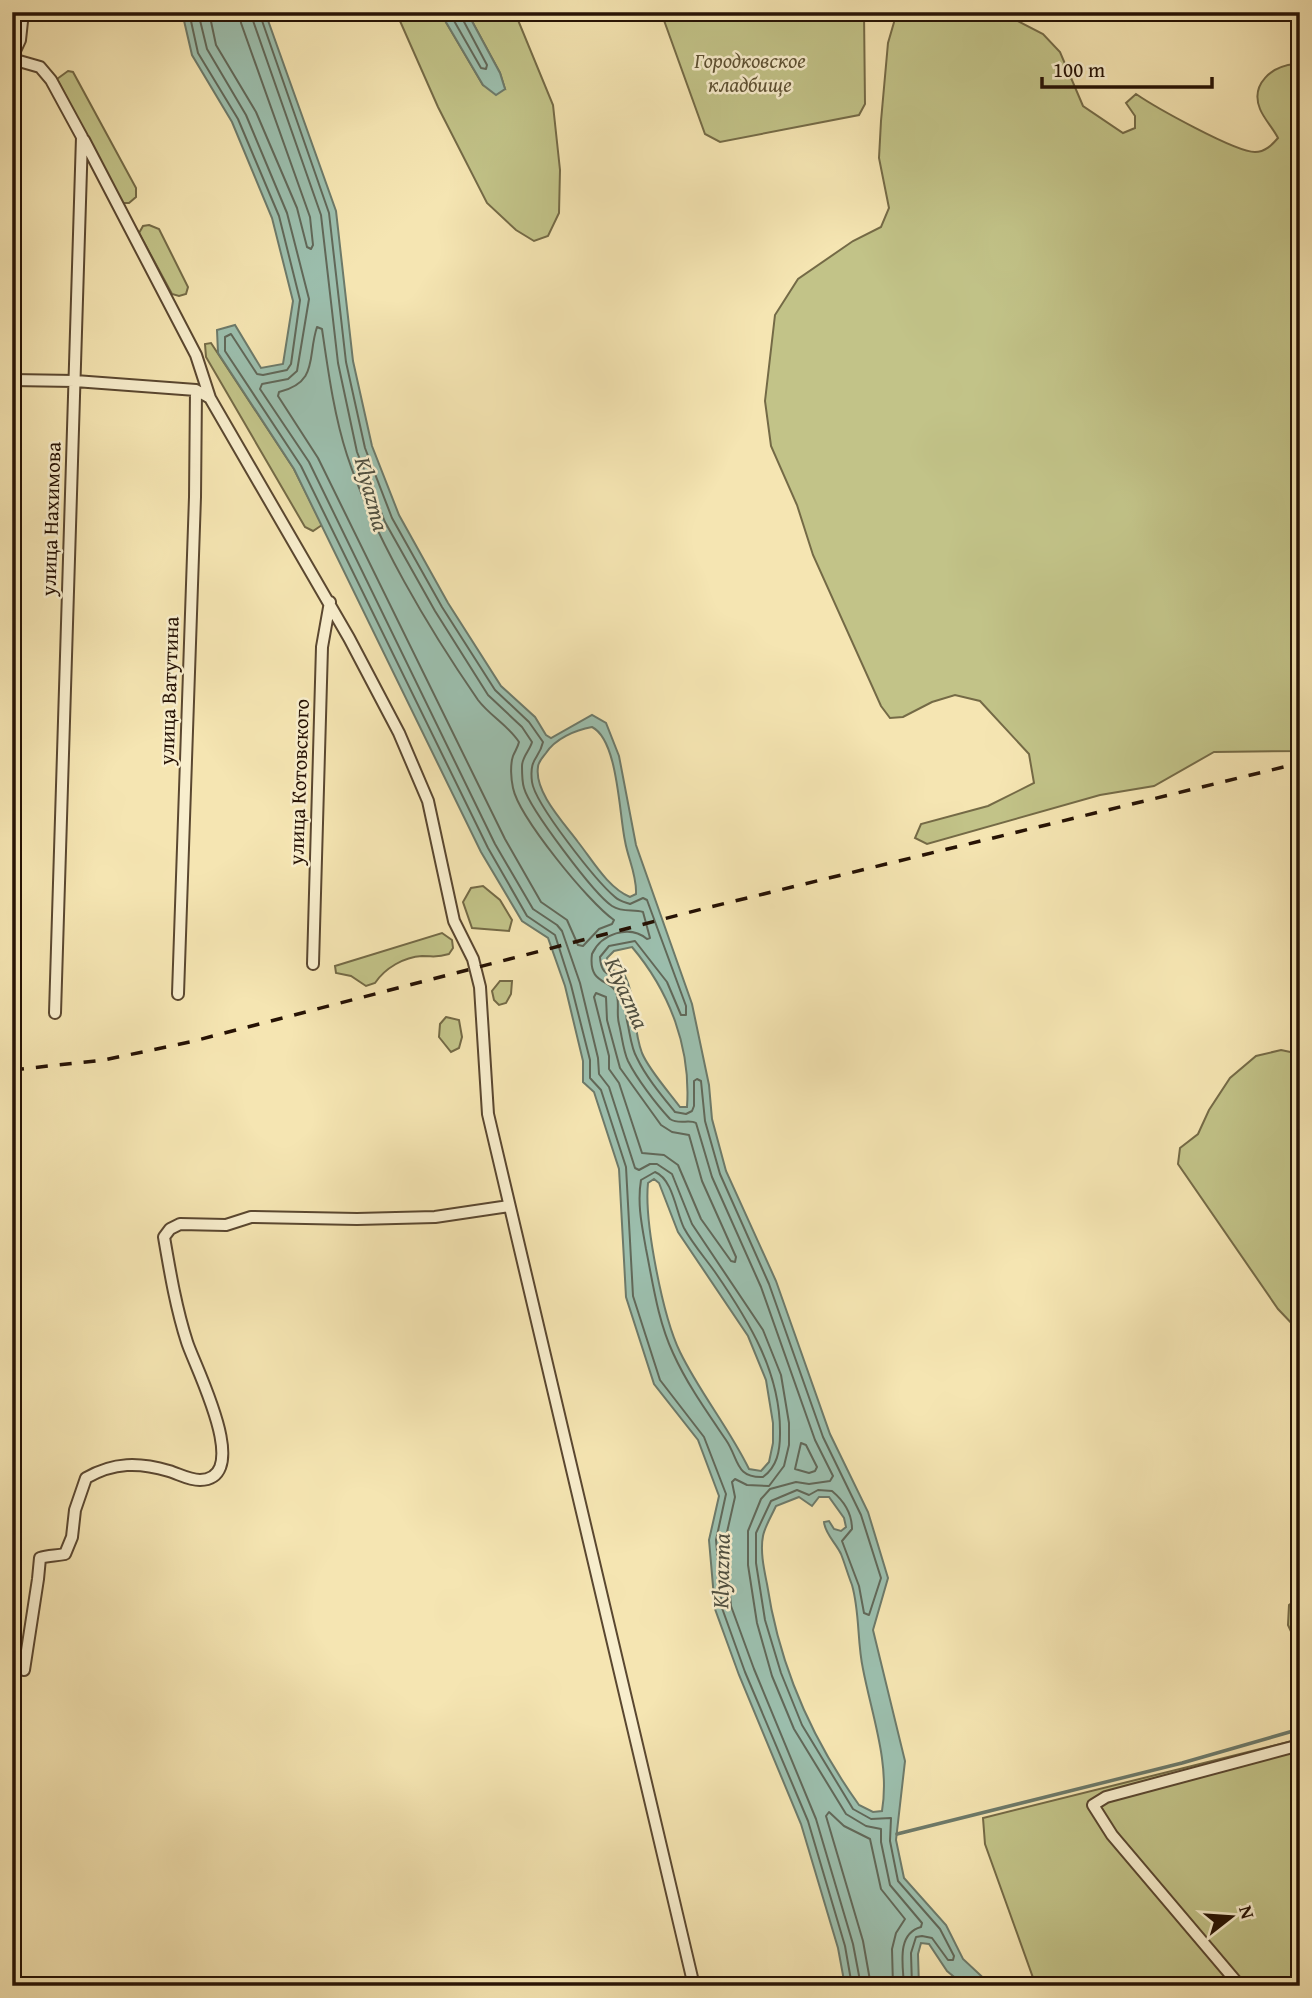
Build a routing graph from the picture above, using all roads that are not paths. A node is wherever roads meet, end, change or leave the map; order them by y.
1 (23, 12) edge
2 (12, 58) edge
3 (82, 137) junction
4 (12, 380) edge
5 (75, 381) junction
6 (196, 390) junction
7 (210, 398) junction
8 (330, 602) junction
9 (313, 964) dead end
10 (178, 994) dead end
11 (55, 1013) dead end
12 (509, 1206) junction
13 (24, 1670) dead end
14 (1300, 1745) edge
15 (694, 1986) edge
16 (1240, 1986) edge

1 - 2 street
2 - 3 street
3 - 5 street, улица Нахимова
3 - 7 street
4 - 5 street
5 - 6 street
5 - 11 street, улица Нахимова
6 - 7 street
6 - 10 street, улица Ватутина
7 - 8 street
8 - 9 street, улица Котовского
8 - 12 street
12 - 13 street
12 - 15 street
14 - 16 street

